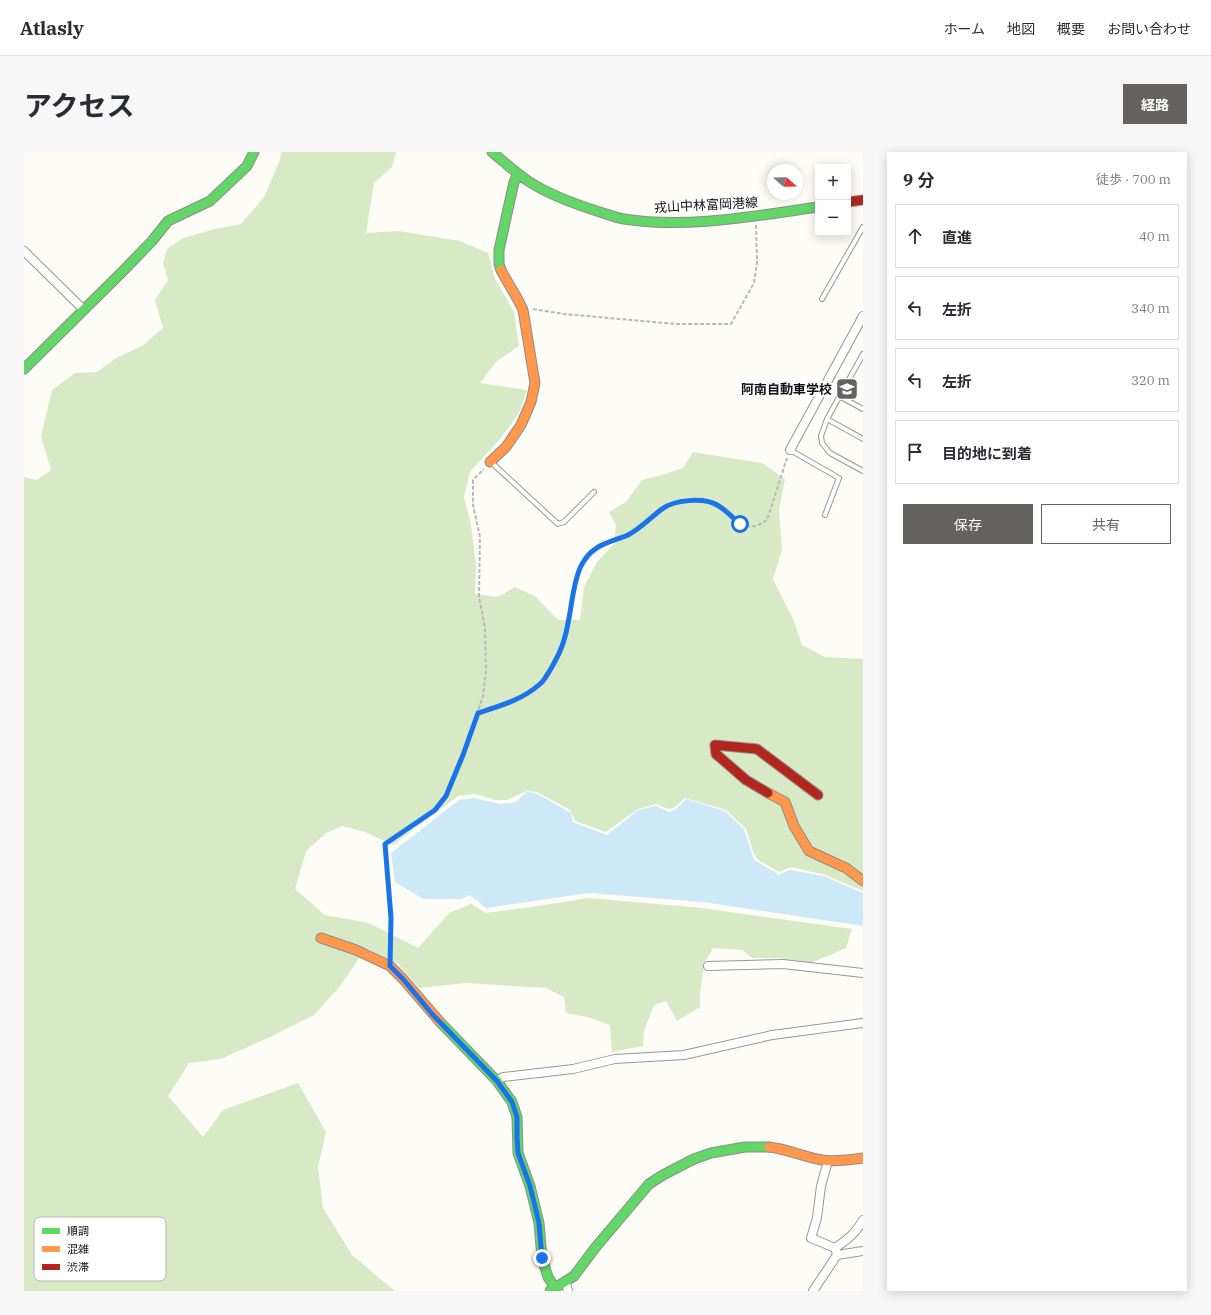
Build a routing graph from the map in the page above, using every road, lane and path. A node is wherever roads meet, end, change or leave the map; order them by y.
1 (254, 152) edge
2 (492, 152) edge
3 (518, 174) junction
4 (863, 200) edge
5 (851, 202) edge
6 (815, 207) edge
7 (756, 216) junction
8 (863, 227) edge
9 (24, 251) edge
10 (822, 299) dead end
11 (84, 310) junction
12 (523, 310) junction
13 (863, 316) edge
14 (863, 354) edge
15 (24, 369) edge
16 (839, 396) junction
17 (863, 409) edge
18 (827, 419) junction
19 (863, 439) edge
20 (790, 450) junction
21 (490, 462) junction
22 (863, 472) edge
23 (594, 492) dead end
24 (825, 515) dead end
25 (478, 713) junction
26 (818, 795) dead end
27 (863, 881) edge
28 (321, 938) dead end
29 (390, 966) junction
30 (708, 966) dead end
31 (863, 973) edge
32 (863, 1023) edge
33 (497, 1081) junction
34 (863, 1158) edge
35 (828, 1161) junction
36 (863, 1220) edge
37 (863, 1251) edge
38 (836, 1252) junction
39 (567, 1287) edge
40 (552, 1289) edge
41 (813, 1291) edge

1 - 11 street
2 - 3 street, 戎山中林富岡港線
3 - 7 street, 戎山中林富岡港線
3 - 12 street
4 - 5 street
6 - 7 street, 戎山中林富岡港線
7 - 12 path
8 - 10 lane
9 - 11 street
11 - 15 street
12 - 21 street
13 - 20 street
14 - 16 lane
16 - 17 lane
16 - 18 lane
18 - 19 lane
18 - 22 lane
20 - 24 lane
20 - 25 path
21 - 23 lane
21 - 25 path
25 - 29 path
26 - 27 street
28 - 29 street
29 - 33 street
30 - 31 street
32 - 33 street
33 - 40 street
34 - 35 street
35 - 38 street
35 - 39 street
36 - 38 street
37 - 38 street
38 - 41 street
39 - 40 street

